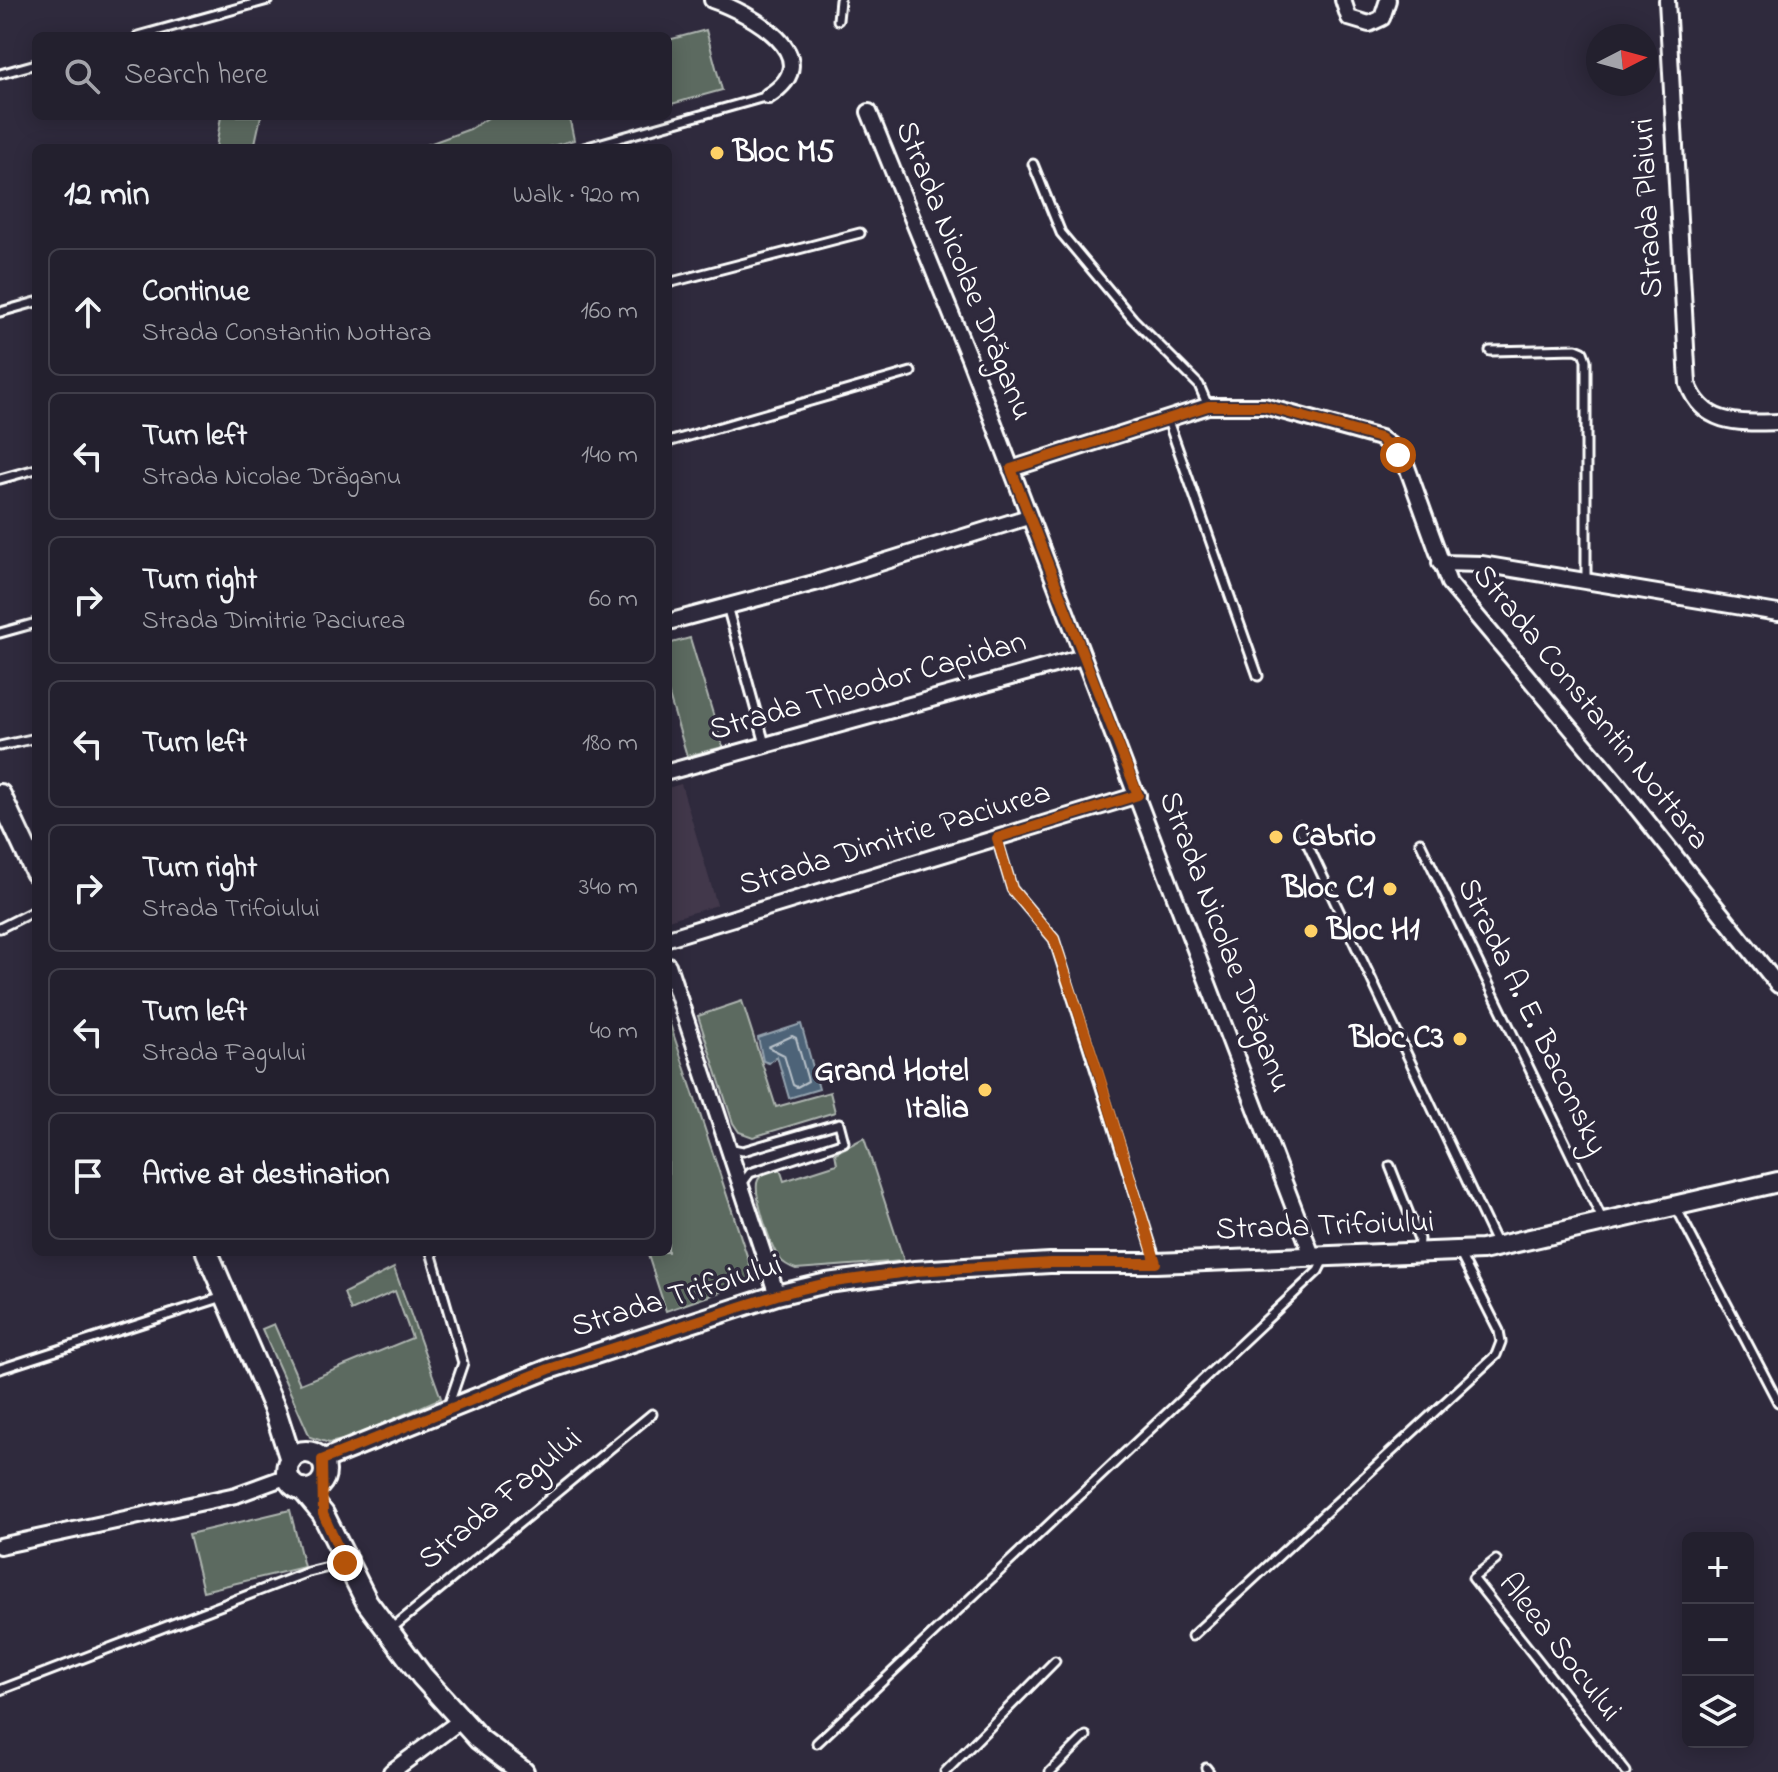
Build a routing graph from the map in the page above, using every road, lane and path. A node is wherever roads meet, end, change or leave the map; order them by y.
1 (268, 0) edge
2 (712, 0) edge
3 (840, 0) edge
4 (1343, 0) edge
5 (1388, 0) edge
6 (1667, 0) edge
7 (838, 20) dead end
8 (152, 32) edge
9 (32, 65) edge
10 (0, 74) edge
11 (768, 96) joint
12 (869, 112) dead end
13 (598, 144) edge
14 (1033, 164) dead end
15 (860, 233) dead end
16 (672, 282) edge
17 (32, 303) edge
18 (0, 312) edge
19 (1490, 351) dead end
20 (911, 372) dead end
21 (1208, 406) junction
22 (1167, 417) junction
23 (1778, 422) edge
24 (672, 441) edge
25 (1011, 469) junction
26 (32, 470) edge
27 (0, 479) edge
28 (1028, 517) junction
29 (1440, 563) junction
30 (1586, 580) junction
31 (727, 606) junction
32 (1778, 613) edge
33 (672, 621) edge
34 (32, 624) edge
35 (0, 633) edge
36 (1083, 657) junction
37 (1258, 676) dead end
38 (32, 739) edge
39 (765, 744) junction
40 (0, 746) edge
41 (672, 771) edge
42 (0, 795) edge
43 (1138, 795) junction
44 (1299, 826) dead end
45 (997, 838) junction
46 (1420, 842) dead end
47 (32, 863) edge
48 (32, 912) edge
49 (0, 928) edge
50 (672, 937) edge
51 (672, 978) edge
52 (1778, 985) edge
53 (726, 1148) junction
54 (1390, 1166) dead end
55 (1778, 1182) edge
56 (740, 1187) junction
57 (1675, 1205) junction
58 (1601, 1217) junction
59 (1498, 1247) junction
60 (1459, 1251) junction
61 (1418, 1253) junction
62 (209, 1256) edge
63 (432, 1256) edge
64 (1319, 1258) junction
65 (1156, 1263) junction
66 (777, 1295) junction
67 (227, 1296) junction
68 (0, 1369) edge
69 (1778, 1402) edge
70 (447, 1409) junction
71 (652, 1414) dead end
72 (306, 1470) junction
73 (0, 1546) edge
74 (1496, 1560) dead end
75 (345, 1563) junction
76 (388, 1631) junction
77 (1192, 1636) dead end
78 (1055, 1661) dead end
79 (0, 1690) edge
80 (460, 1721) junction
81 (1086, 1736) dead end
82 (817, 1743) dead end
83 (391, 1772) edge
84 (523, 1772) edge
85 (945, 1772) edge
86 (1050, 1772) edge
87 (1626, 1772) edge

1 - 8 lane
2 - 11 street
3 - 7 lane
4 - 5 street
6 - 23 street, Strada Plaiuri
9 - 10 lane
11 - 13 lane
12 - 25 street, Strada Nicolae Drăganu
14 - 21 lane
15 - 16 lane
17 - 18 lane
19 - 30 lane
20 - 24 lane
21 - 22 street, Strada Constantin Nottara
21 - 29 street, Strada Constantin Nottara
22 - 25 street, Strada Constantin Nottara
22 - 37 lane
25 - 28 street, Strada Nicolae Drăganu
26 - 27 lane
28 - 31 street
28 - 36 street, Strada Nicolae Drăganu
29 - 30 street
29 - 52 street, Strada Constantin Nottara
30 - 32 street
31 - 33 street
31 - 39 lane
34 - 35 lane
36 - 39 street, Strada Theodor Capidan
36 - 43 street, Strada Nicolae Drăganu
38 - 40 lane
39 - 41 street, Strada Theodor Capidan
42 - 47 main road
43 - 45 street, Strada Dimitrie Paciurea
43 - 64 street, Strada Nicolae Drăganu
44 - 59 lane, Strada Trifoiului
45 - 50 street, Strada Dimitrie Paciurea
45 - 65 lane
46 - 58 lane, Strada A. E. Baconsky
48 - 49 lane
51 - 53 street
53 - 56 street
53 - 56 lane
54 - 61 lane
55 - 57 street, Strada Trifoiului
56 - 66 street
57 - 58 street, Strada Trifoiului
57 - 69 lane
58 - 59 street, Strada Trifoiului
59 - 60 street, Strada Trifoiului
60 - 61 street, Strada Trifoiului
60 - 77 lane
61 - 64 street, Strada Trifoiului
62 - 67 main road
63 - 70 lane
64 - 65 street, Strada Trifoiului
64 - 82 lane
65 - 66 street, Strada Trifoiului
66 - 70 street, Strada Trifoiului
67 - 68 lane
67 - 72 main road
70 - 72 street, Strada Trifoiului
71 - 76 lane, Strada Fagului
72 - 73 street
72 - 75 main road
74 - 87 lane, Aleea Socului
75 - 76 main road
75 - 79 lane
76 - 80 main road
78 - 85 lane
80 - 83 street
80 - 84 main road
81 - 86 lane

